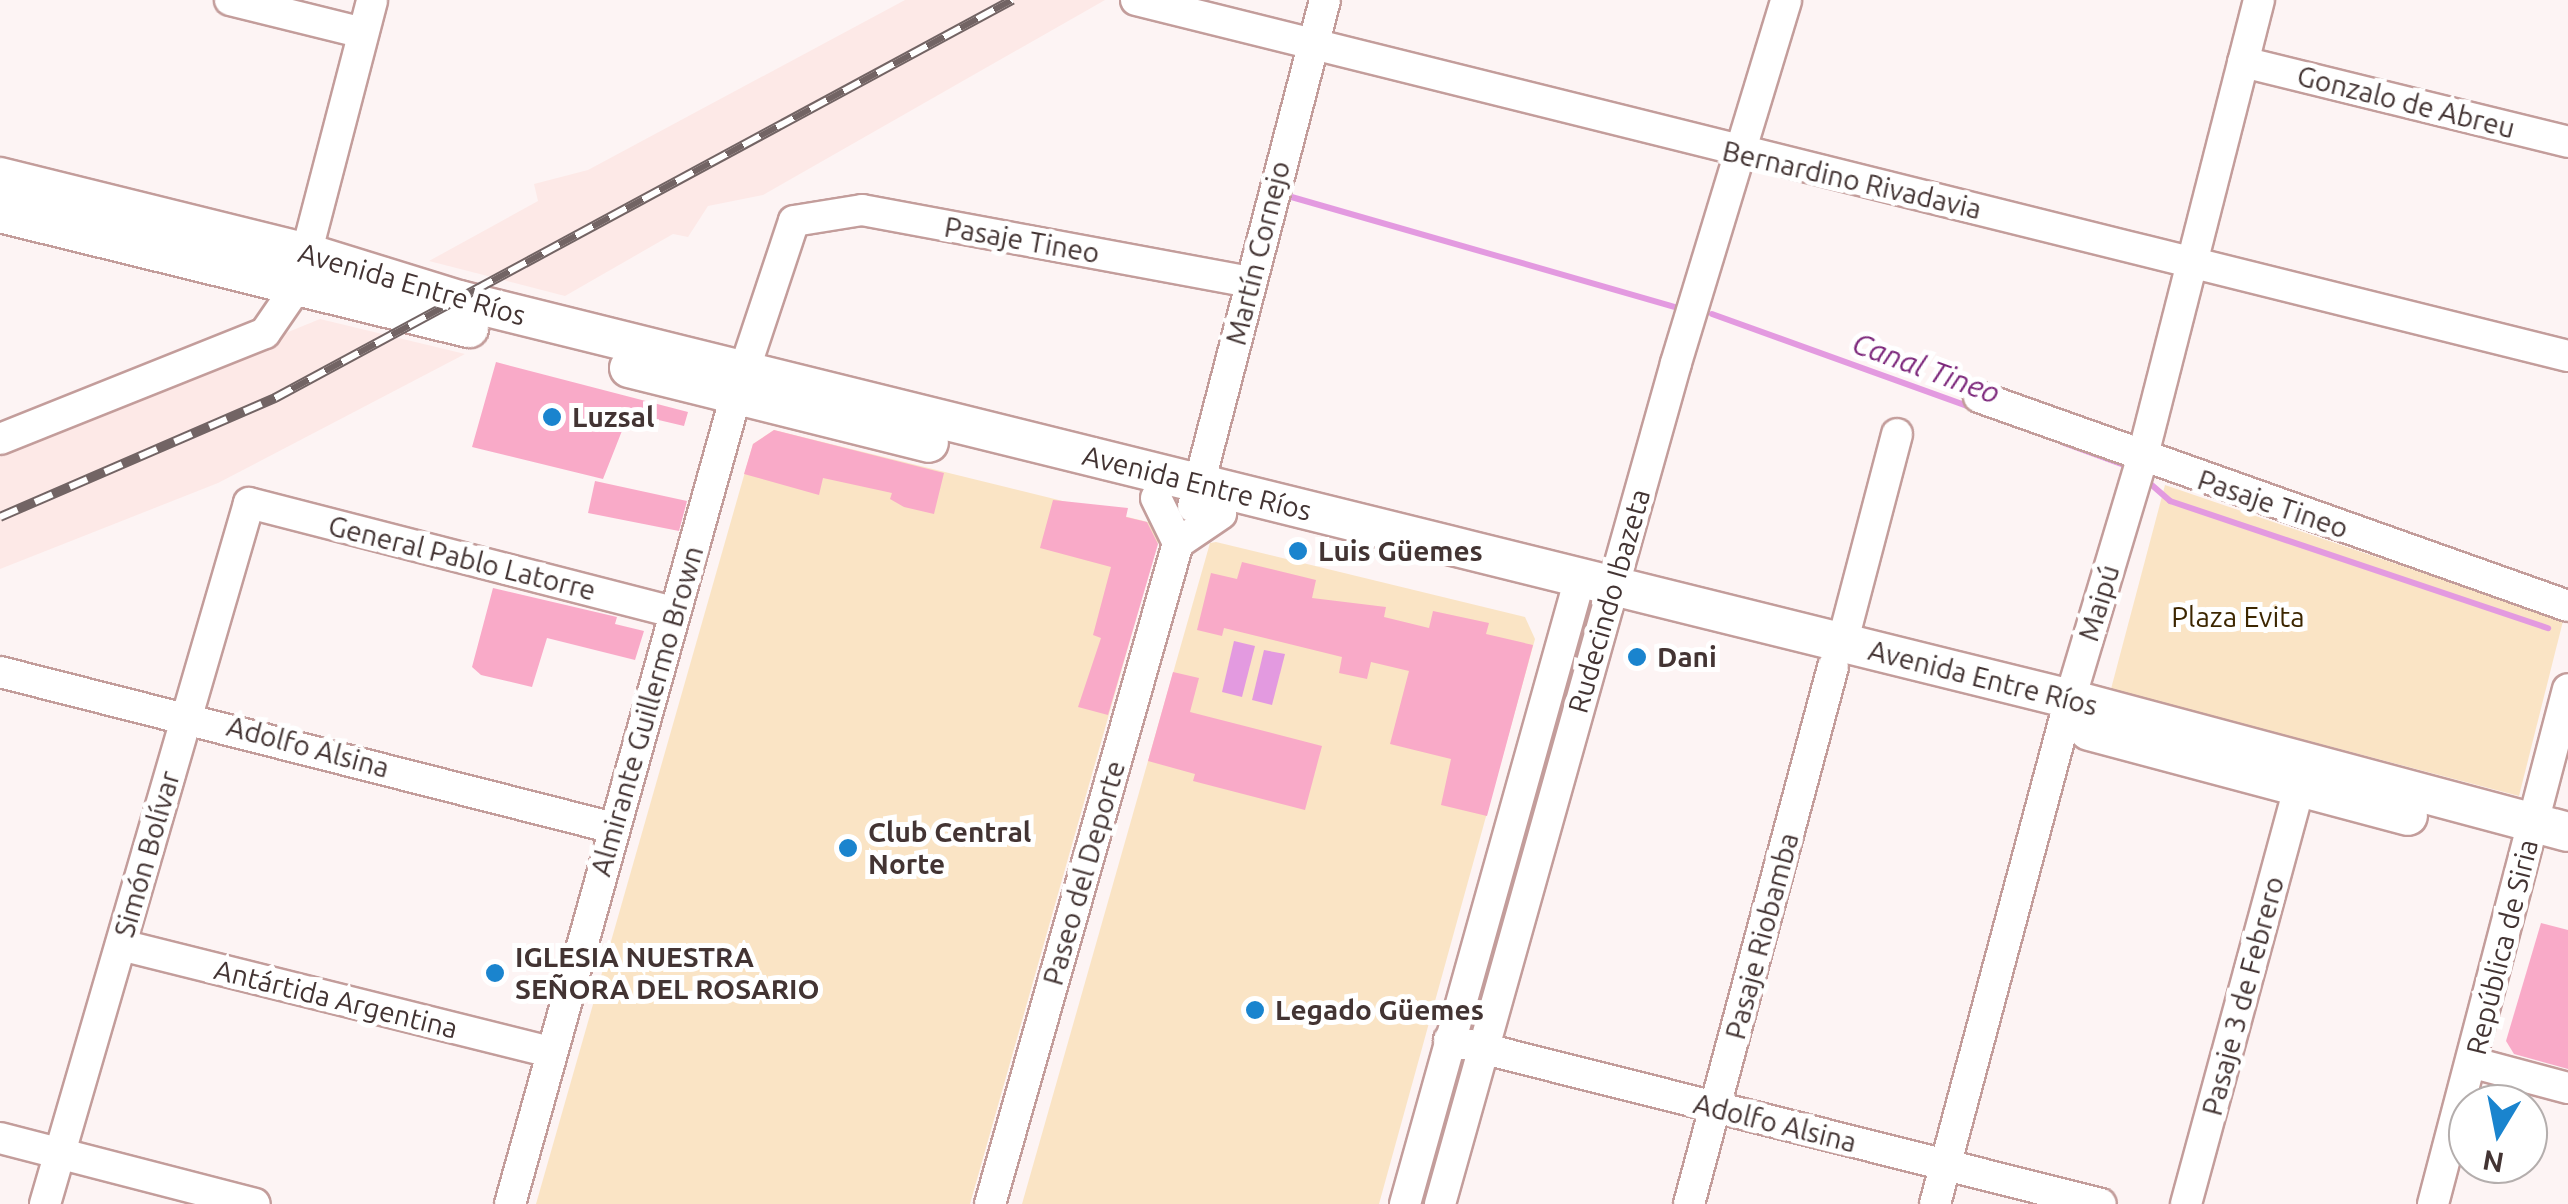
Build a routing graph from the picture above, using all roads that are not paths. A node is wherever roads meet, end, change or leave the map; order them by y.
1 (230, 0) edge
2 (372, 0) edge
3 (1136, 0) edge
4 (1325, 0) edge
5 (1786, 0) edge
6 (2259, 0) edge
7 (363, 33) junction
8 (1312, 48) junction
9 (2244, 62) junction
10 (2568, 142) edge
11 (1742, 154) junction
12 (0, 178) edge
13 (0, 213) edge
14 (794, 221) joint
15 (2191, 260) junction
16 (303, 269) junction
17 (1251, 282) junction
18 (2568, 356) edge
19 (740, 382) junction
20 (1979, 397) dead end
21 (1897, 434) dead end
22 (0, 438) edge
23 (2142, 458) junction
24 (1156, 498) junction
25 (1204, 502) junction
26 (249, 504) joint
27 (1178, 542) junction
28 (1594, 594) junction
29 (2568, 606) edge
30 (674, 612) junction
31 (1838, 655) junction
32 (0, 672) edge
33 (2568, 689) edge
34 (2067, 712) junction
35 (185, 715) junction
36 (2300, 789) junction
37 (614, 828) junction
38 (2542, 834) edge
39 (2568, 856) edge
40 (121, 945) junction
41 (1449, 1040) junction
42 (1482, 1048) junction
43 (551, 1052) junction
44 (2474, 1064) junction
45 (2568, 1088) edge
46 (1716, 1108) junction
47 (0, 1138) edge
48 (59, 1152) junction
49 (1946, 1166) junction
50 (45, 1204) edge
51 (255, 1204) edge
52 (510, 1204) edge
53 (990, 1204) edge
54 (1405, 1204) edge
55 (1440, 1204) edge
56 (1689, 1204) edge
57 (1934, 1204) edge
58 (2101, 1204) edge
59 (2186, 1204) edge
60 (2433, 1204) edge

1 - 7 street
2 - 7 street
3 - 8 street, Bernardino Rivadavia
4 - 8 street, Martín Cornejo
5 - 11 street, Rudecindo Ibazeta
6 - 9 street, Maipú
7 - 16 street
8 - 11 street, Bernardino Rivadavia
8 - 17 street, Martín Cornejo
9 - 10 street, Gonzalo de Abreu
9 - 15 street, Maipú
11 - 15 street, Bernardino Rivadavia
11 - 28 street, Rudecindo Ibazeta
12 - 16 main road, Avenida Entre Ríos
13 - 16 main road, Avenida Entre Ríos
14 - 17 street, Pasaje Tineo
14 - 19 street, Almirante Guillermo Brown
15 - 18 street, Bernardino Rivadavia
15 - 23 street, Maipú
16 - 19 main road, Avenida Entre Ríos
16 - 22 street
17 - 25 street, Martín Cornejo
19 - 24 main road, Avenida Entre Ríos
19 - 25 main road, Avenida Entre Ríos
19 - 30 street, Almirante Guillermo Brown
20 - 23 street, Pasaje Tineo
21 - 31 street, Pasaje Riobamba
23 - 29 street, Pasaje Tineo
23 - 34 street, Maipú
24 - 25 main road, Avenida Entre Ríos
24 - 27 street
25 - 27 street
25 - 28 main road, Avenida Entre Ríos
26 - 30 street, General Pablo Latorre
26 - 35 street, Simón Bolívar
27 - 53 street, Paseo del Deporte
28 - 31 main road, Avenida Entre Ríos
28 - 41 street, Rudecindo Ibazeta
28 - 42 street, Rudecindo Ibazeta
30 - 37 street, Almirante Guillermo Brown
31 - 34 main road, Avenida Entre Ríos
31 - 46 street, Pasaje Riobamba
32 - 35 street, Adolfo Alsina
33 - 38 street, República de Siria
34 - 36 main road, Avenida Entre Ríos
34 - 38 main road, Avenida Entre Ríos
34 - 49 street, Maipú
35 - 37 street, Adolfo Alsina
35 - 40 street, Simón Bolívar
36 - 38 main road, Avenida Entre Ríos
36 - 59 street, Pasaje 3 de Febrero
37 - 43 street, Almirante Guillermo Brown
38 - 39 main road, Avenida Entre Ríos
38 - 44 street, República de Siria
40 - 43 street, Antártida Argentina
40 - 48 street, Simón Bolívar
41 - 42 street, Adolfo Alsina
41 - 54 street, Rudecindo Ibazeta
42 - 46 street, Adolfo Alsina
42 - 55 street, Rudecindo Ibazeta
43 - 52 street, Almirante Guillermo Brown
44 - 45 street
44 - 60 street, República de Siria
46 - 49 street, Adolfo Alsina
46 - 56 street, Pasaje Riobamba
47 - 48 street
48 - 50 street, Simón Bolívar
48 - 51 street
49 - 57 street, Maipú
49 - 58 street, Adolfo Alsina

